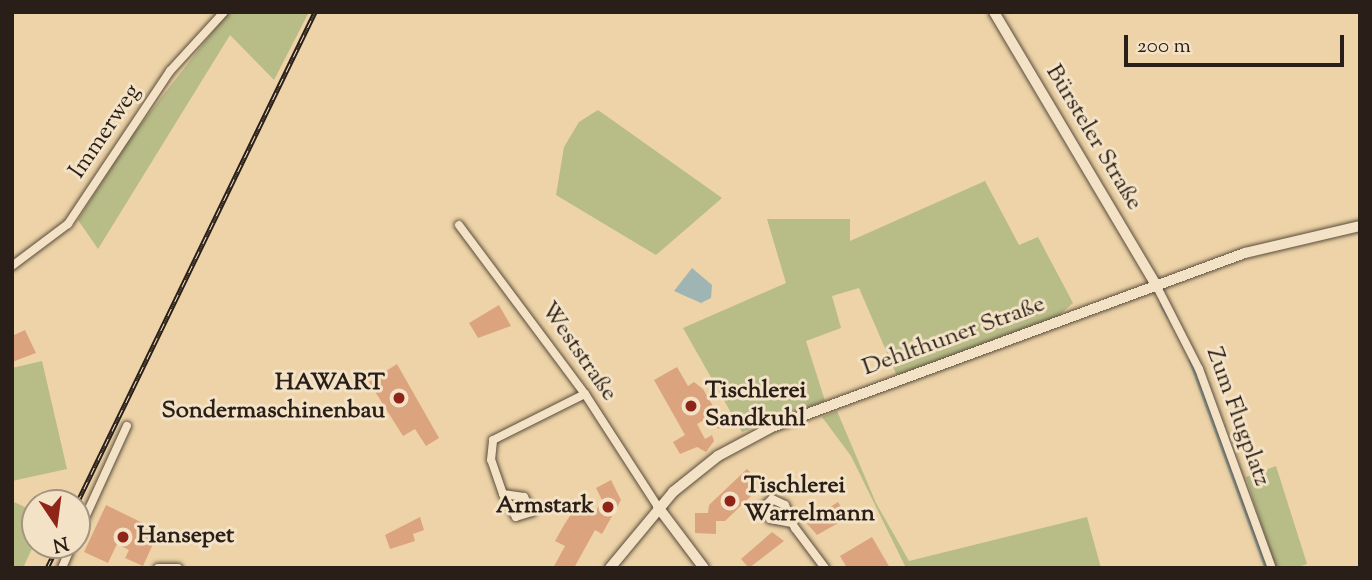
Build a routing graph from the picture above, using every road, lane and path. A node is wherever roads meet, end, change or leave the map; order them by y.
1 (224, 12) edge
2 (994, 12) edge
3 (459, 225) dead end
4 (1360, 226) edge
5 (12, 266) edge
6 (1156, 285) junction
7 (585, 394) junction
8 (127, 426) dead end
9 (503, 494) dead end
10 (91, 504) edge
11 (658, 507) junction
12 (792, 523) dead end
13 (158, 568) edge
14 (178, 568) edge
15 (610, 568) edge
16 (704, 568) edge
17 (825, 568) edge
18 (1272, 568) edge

1 - 5 street, Immerweg
2 - 6 street, Bürsteler Straße
3 - 7 street, Weststraße
4 - 6 street, Dehlthuner Straße
6 - 11 street, Dehlthuner Straße
6 - 18 street, Zum Flugplatz
7 - 9 street
7 - 11 street, Weststraße
8 - 10 street
11 - 15 street, Dehlthuner Straße
11 - 16 street
12 - 17 street
13 - 14 street

